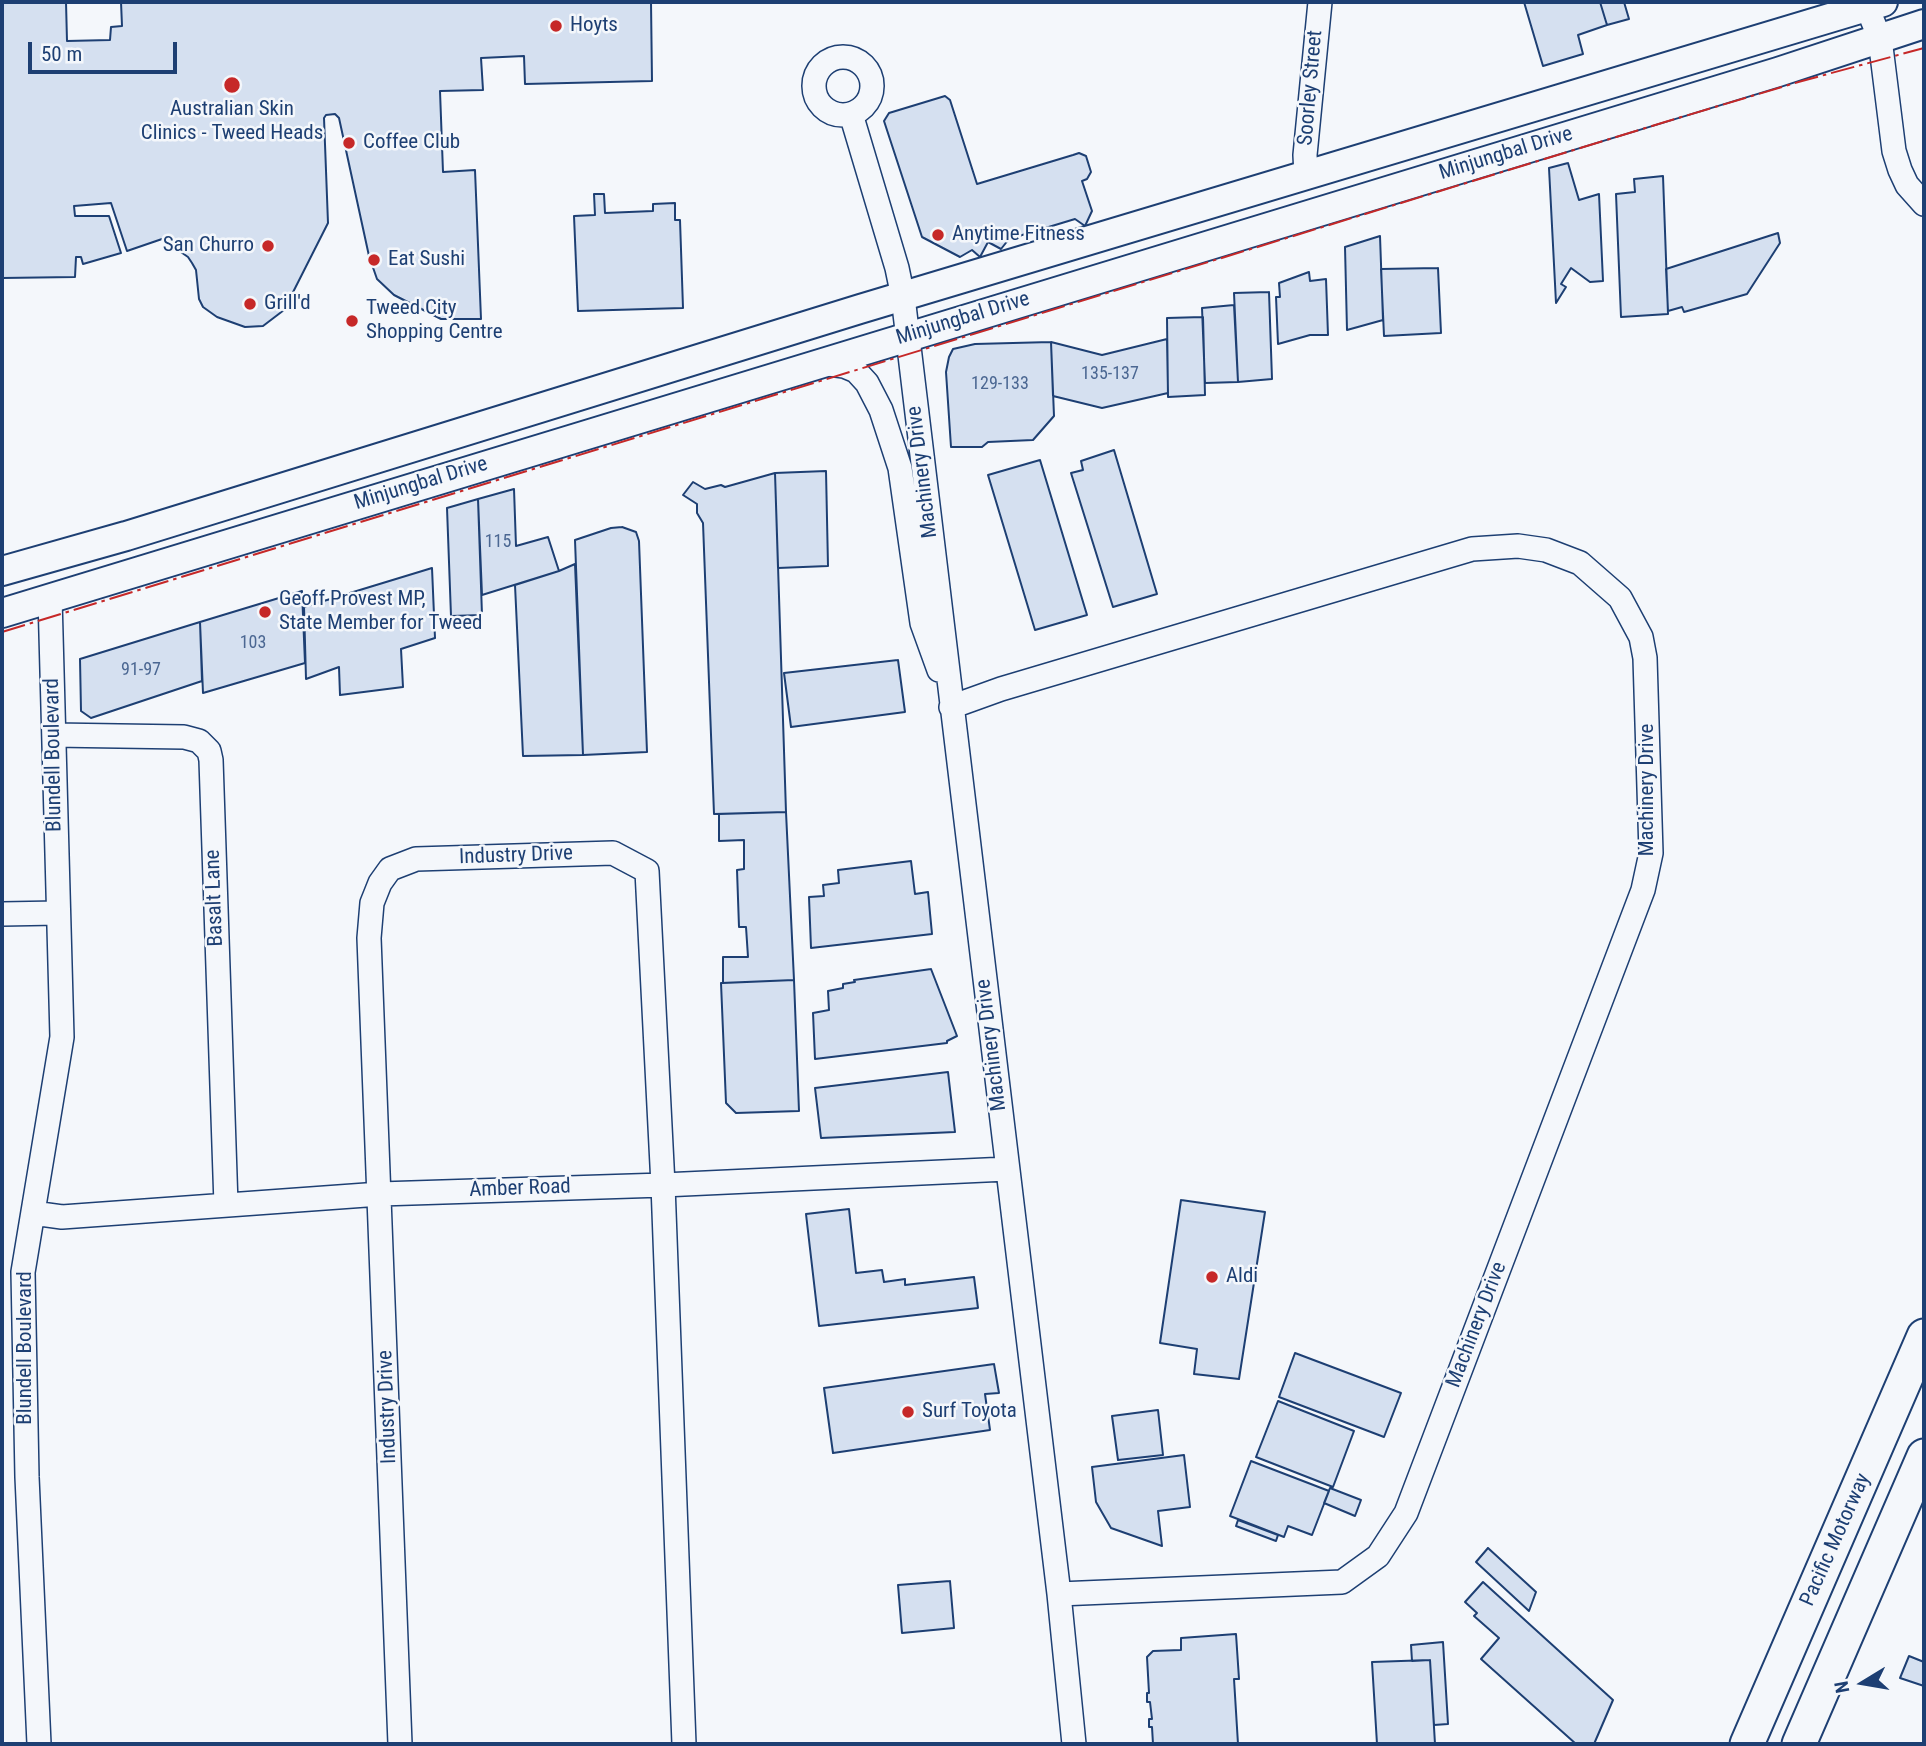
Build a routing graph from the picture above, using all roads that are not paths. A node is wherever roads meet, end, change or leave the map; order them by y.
1 (1320, 2) edge
2 (1875, 3) edge
3 (1924, 24) edge
4 (1880, 39) junction
5 (851, 114) dead end
6 (1306, 175) junction
7 (1924, 204) edge
8 (903, 297) junction
9 (907, 335) junction
10 (819, 363) junction
11 (52, 557) junction
12 (2, 571) edge
13 (50, 597) junction
14 (2, 613) edge
15 (950, 698) junction
16 (54, 735) junction
17 (58, 912) junction
18 (2, 914) edge
19 (1007, 1169) junction
20 (663, 1185) junction
21 (380, 1194) junction
22 (226, 1205) junction
23 (33, 1213) junction
24 (1924, 1336) edge
25 (1924, 1456) edge
26 (1059, 1594) junction
27 (38, 1744) edge
28 (400, 1744) edge
29 (684, 1744) edge
30 (1074, 1744) edge
31 (1747, 1744) edge
32 (1799, 1744) edge

1 - 6 street, Soorley Street
2 - 4 street
2 - 6 main road, Minjungbal Drive
3 - 4 main road, Minjungbal Drive
4 - 7 street
4 - 9 main road, Minjungbal Drive
5 - 8 street, Machinery Drive
6 - 8 main road, Minjungbal Drive
8 - 9 street, Machinery Drive
8 - 11 main road, Minjungbal Drive
9 - 10 main road, Minjungbal Drive
9 - 15 street, Machinery Drive
10 - 13 main road, Minjungbal Drive
10 - 15 street, Machinery Drive
11 - 12 main road, Minjungbal Drive
11 - 13 main road
13 - 14 main road, Minjungbal Drive
13 - 16 street, Blundell Boulevard
15 - 19 street, Machinery Drive
15 - 26 street, Machinery Drive
16 - 17 street, Blundell Boulevard
16 - 22 street, Basalt Lane
17 - 18 street
17 - 23 street, Blundell Boulevard
19 - 20 street, Amber Road
19 - 26 street, Machinery Drive
20 - 21 street, Amber Road
20 - 21 street, Industry Drive
20 - 29 street, Industry Drive
21 - 22 street, Amber Road
21 - 28 street, Industry Drive
22 - 23 street, Amber Road
23 - 27 street, Blundell Boulevard
24 - 31 highway, Pacific Motorway
25 - 32 highway
26 - 30 street

